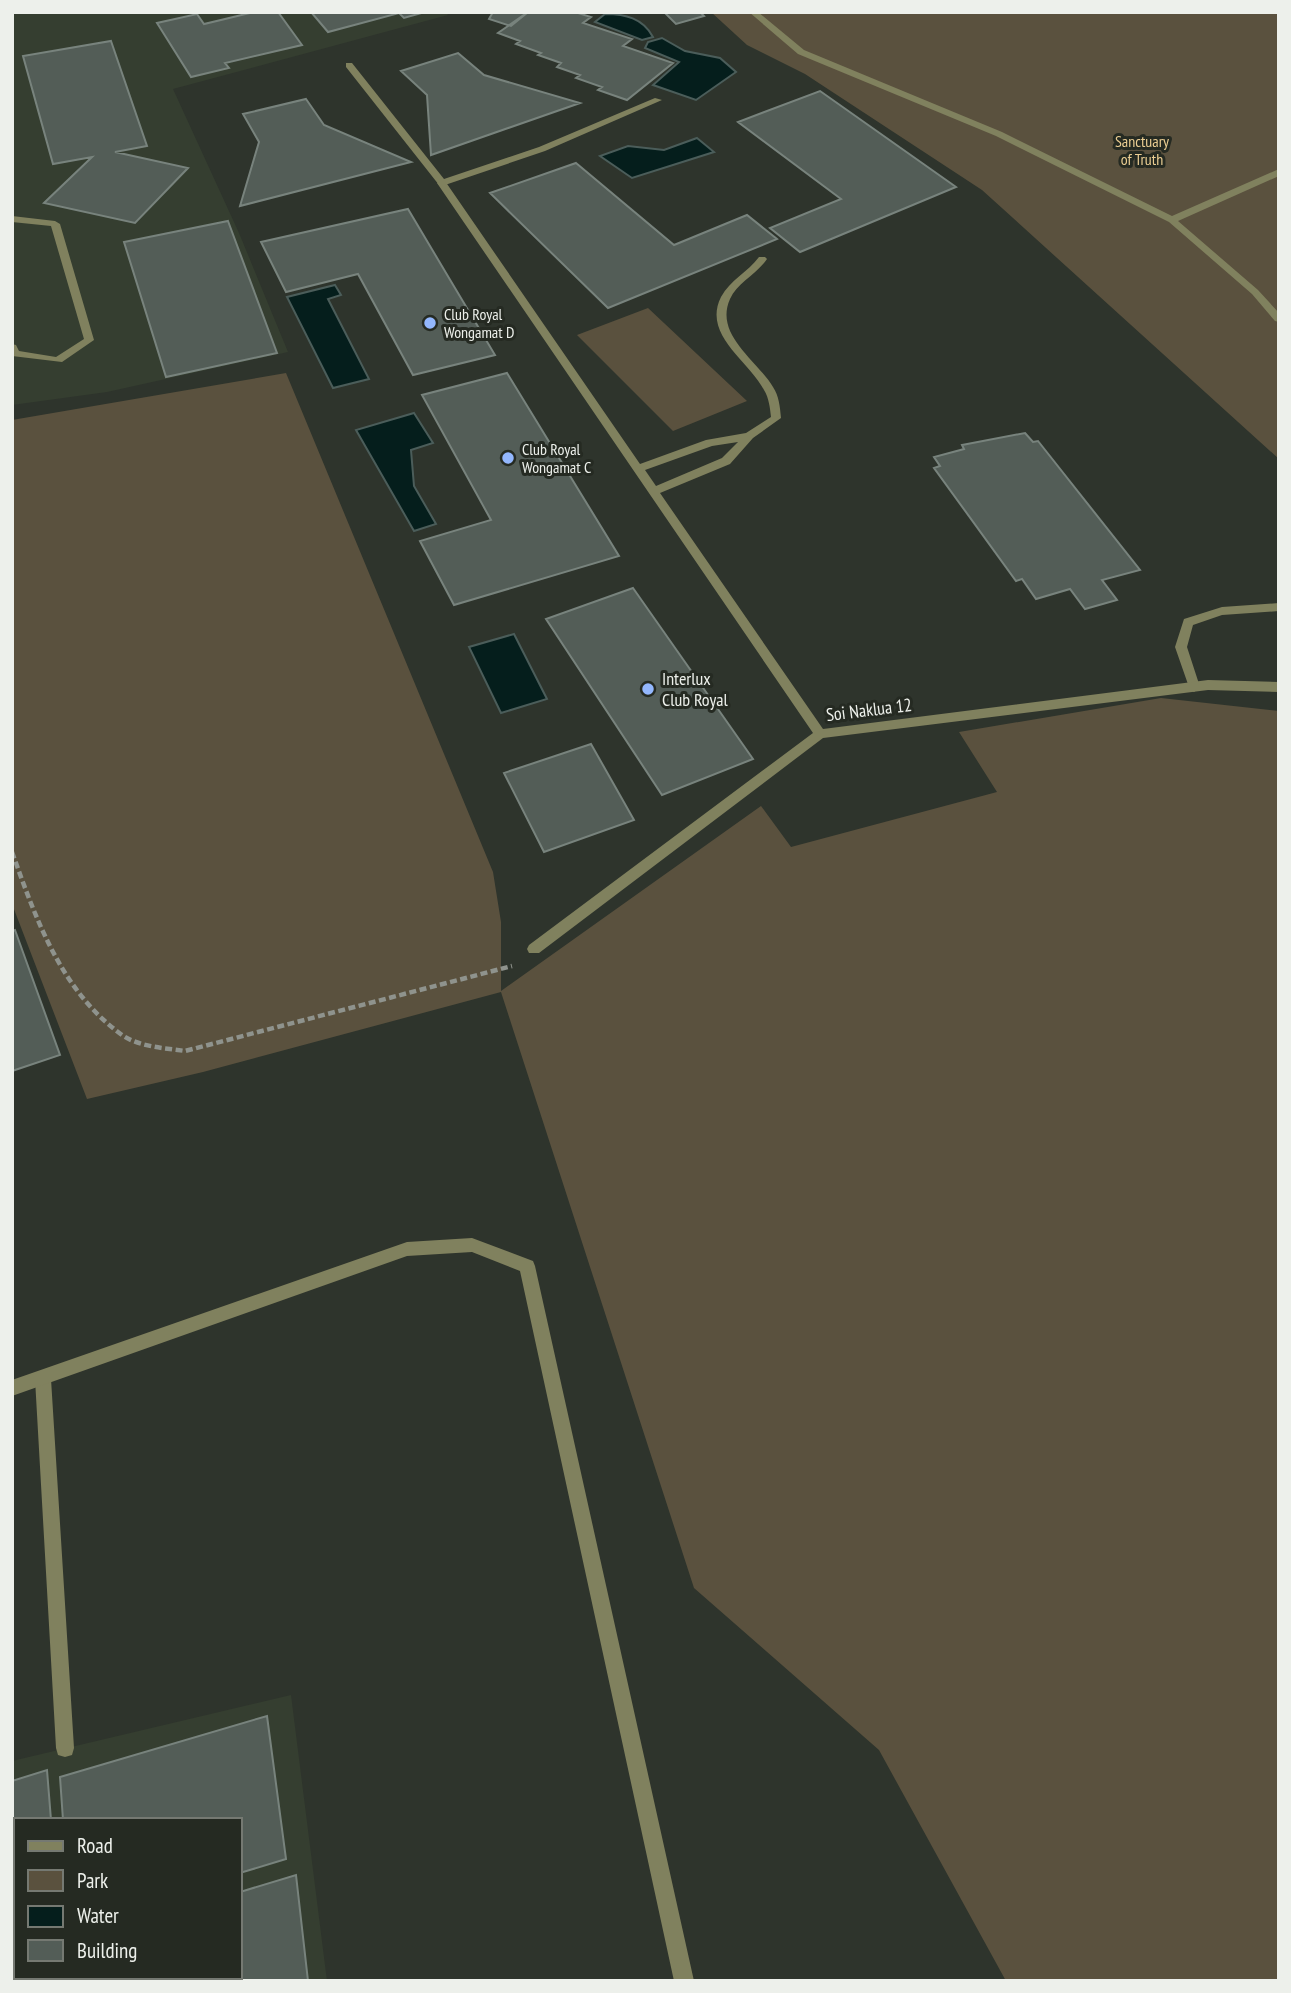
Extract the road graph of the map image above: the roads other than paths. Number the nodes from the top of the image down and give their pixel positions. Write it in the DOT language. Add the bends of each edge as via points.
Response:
graph roads {
  1 [pos="753,12"];
  2 [pos="349,65"];
  3 [pos="658,100"];
  4 [pos="1279,172"];
  5 [pos="442,183"];
  6 [pos="12,219"];
  7 [pos="1172,220"];
  8 [pos="761,259"];
  9 [pos="1279,319"];
  10 [pos="12,346"];
  11 [pos="749,436"];
  12 [pos="639,468"];
  13 [pos="655,491"];
  14 [pos="1279,607"];
  15 [pos="1194,687"];
  16 [pos="1279,687"];
  17 [pos="820,734"];
  18 [pos="534,949"];
  19 [pos="43,1379"];
  20 [pos="12,1388"];
  21 [pos="65,1748"];
  22 [pos="684,1981"];
  1 -- 7 [label="street" via="801,52 999,134"];
  2 -- 5 [label="street"];
  3 -- 5 [label="street" via="542,149"];
  4 -- 7 [label="street"];
  5 -- 12 [label="street"];
  6 -- 10 [label="street" via="55,224 89,340 58,360 15,354"];
  7 -- 9 [label="street" via="1255,292"];
  8 -- 11 [label="street" via="730,291 721,312 727,335 774,398 776,418"];
  11 -- 12 [label="street" via="710,443"];
  11 -- 13 [label="street" via="726,461"];
  12 -- 13 [label="street"];
  13 -- 17 [label="street"];
  14 -- 15 [label="street" via="1222,611 1188,622 1181,647"];
  15 -- 16 [label="street, Soi Naklua 12"];
  15 -- 17 [label="street, Soi Naklua 12"];
  17 -- 18 [label="street, Soi Naklua 12"];
  19 -- 20 [label="street"];
  19 -- 21 [label="street"];
  19 -- 22 [label="street" via="407,1249 472,1245 527,1266"];
}
